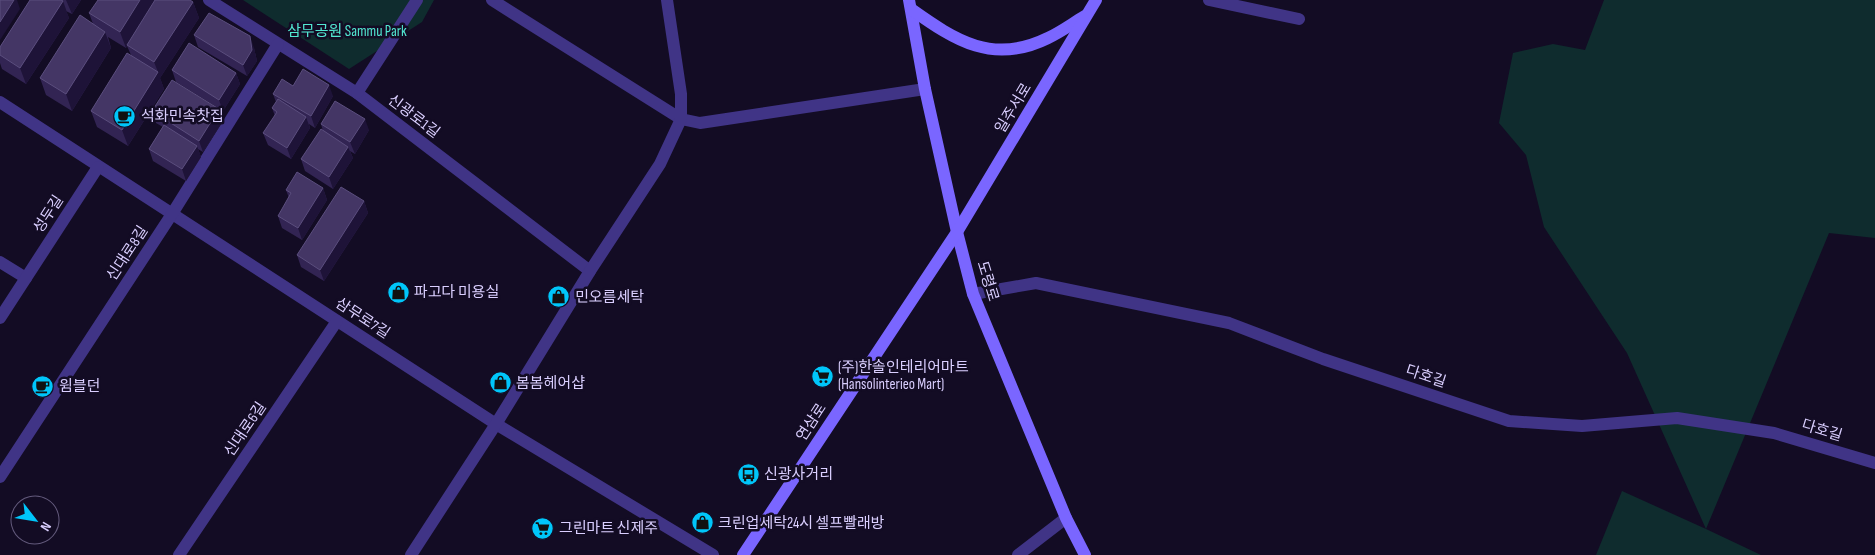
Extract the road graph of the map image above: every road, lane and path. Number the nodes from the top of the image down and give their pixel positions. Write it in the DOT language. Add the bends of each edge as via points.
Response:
graph roads {
  1 [pos="209,0"];
  2 [pos="417,0"];
  3 [pos="492,0"];
  4 [pos="667,0"];
  5 [pos="1096,0"];
  6 [pos="1216,1"];
  7 [pos="910,5"];
  8 [pos="1087,15"];
  9 [pos="1299,19"];
  10 [pos="278,44"];
  11 [pos="925,89"];
  12 [pos="356,93"];
  13 [pos="0,102"];
  14 [pos="681,119"];
  15 [pos="98,167"];
  16 [pos="172,214"];
  17 [pos="957,232"];
  18 [pos="0,262"];
  19 [pos="590,271"];
  20 [pos="26,278"];
  21 [pos="973,294"];
  22 [pos="0,318"];
  23 [pos="337,321"];
  24 [pos="496,424"];
  25 [pos="1875,463"];
  26 [pos="0,477"];
  27 [pos="1066,518"];
  28 [pos="179,555"];
  29 [pos="411,555"];
  30 [pos="713,555"];
  31 [pos="743,555"];
  32 [pos="1018,555"];
  33 [pos="1085,555"];
  1 -- 10 [label="street, 신광로1길"];
  2 -- 12 [label="street"];
  3 -- 14 [label="street"];
  4 -- 14 [label="street" via="681,94"];
  5 -- 8 [label="main road, 일주서로"];
  6 -- 9 [label="street"];
  7 -- 8 [label="main road" via="944,32 983,49 1024,47 1048,38"];
  7 -- 11 [label="main road, 도령로"];
  8 -- 17 [label="main road, 일주서로"];
  10 -- 12 [label="street, 신광로1길"];
  10 -- 16 [label="street, 신대로8길"];
  11 -- 14 [label="street" via="700,123"];
  11 -- 17 [label="main road, 도령로"];
  12 -- 19 [label="street, 신광로1길"];
  13 -- 15 [label="street, 삼무로7길"];
  14 -- 19 [label="street" via="660,164"];
  15 -- 16 [label="street, 삼무로7길"];
  15 -- 20 [label="street, 성두길"];
  16 -- 23 [label="street, 삼무로7길"];
  16 -- 26 [label="street, 신대로8길"];
  17 -- 21 [label="main road, 도령로"];
  17 -- 31 [label="main road, 연삼로"];
  18 -- 20 [label="street"];
  19 -- 24 [label="street"];
  20 -- 22 [label="street, 성두길"];
  21 -- 25 [label="street, 다호길" via="1036,283 1229,323 1323,359 1509,421 1582,426 1678,418 1774,433"];
  21 -- 27 [label="main road, 도령로"];
  23 -- 24 [label="street, 삼무로7길"];
  23 -- 28 [label="street, 신대로6길"];
  24 -- 29 [label="street"];
  24 -- 30 [label="street, 삼무로7길"];
  27 -- 32 [label="street"];
  27 -- 33 [label="main road, 도령로"];
}
